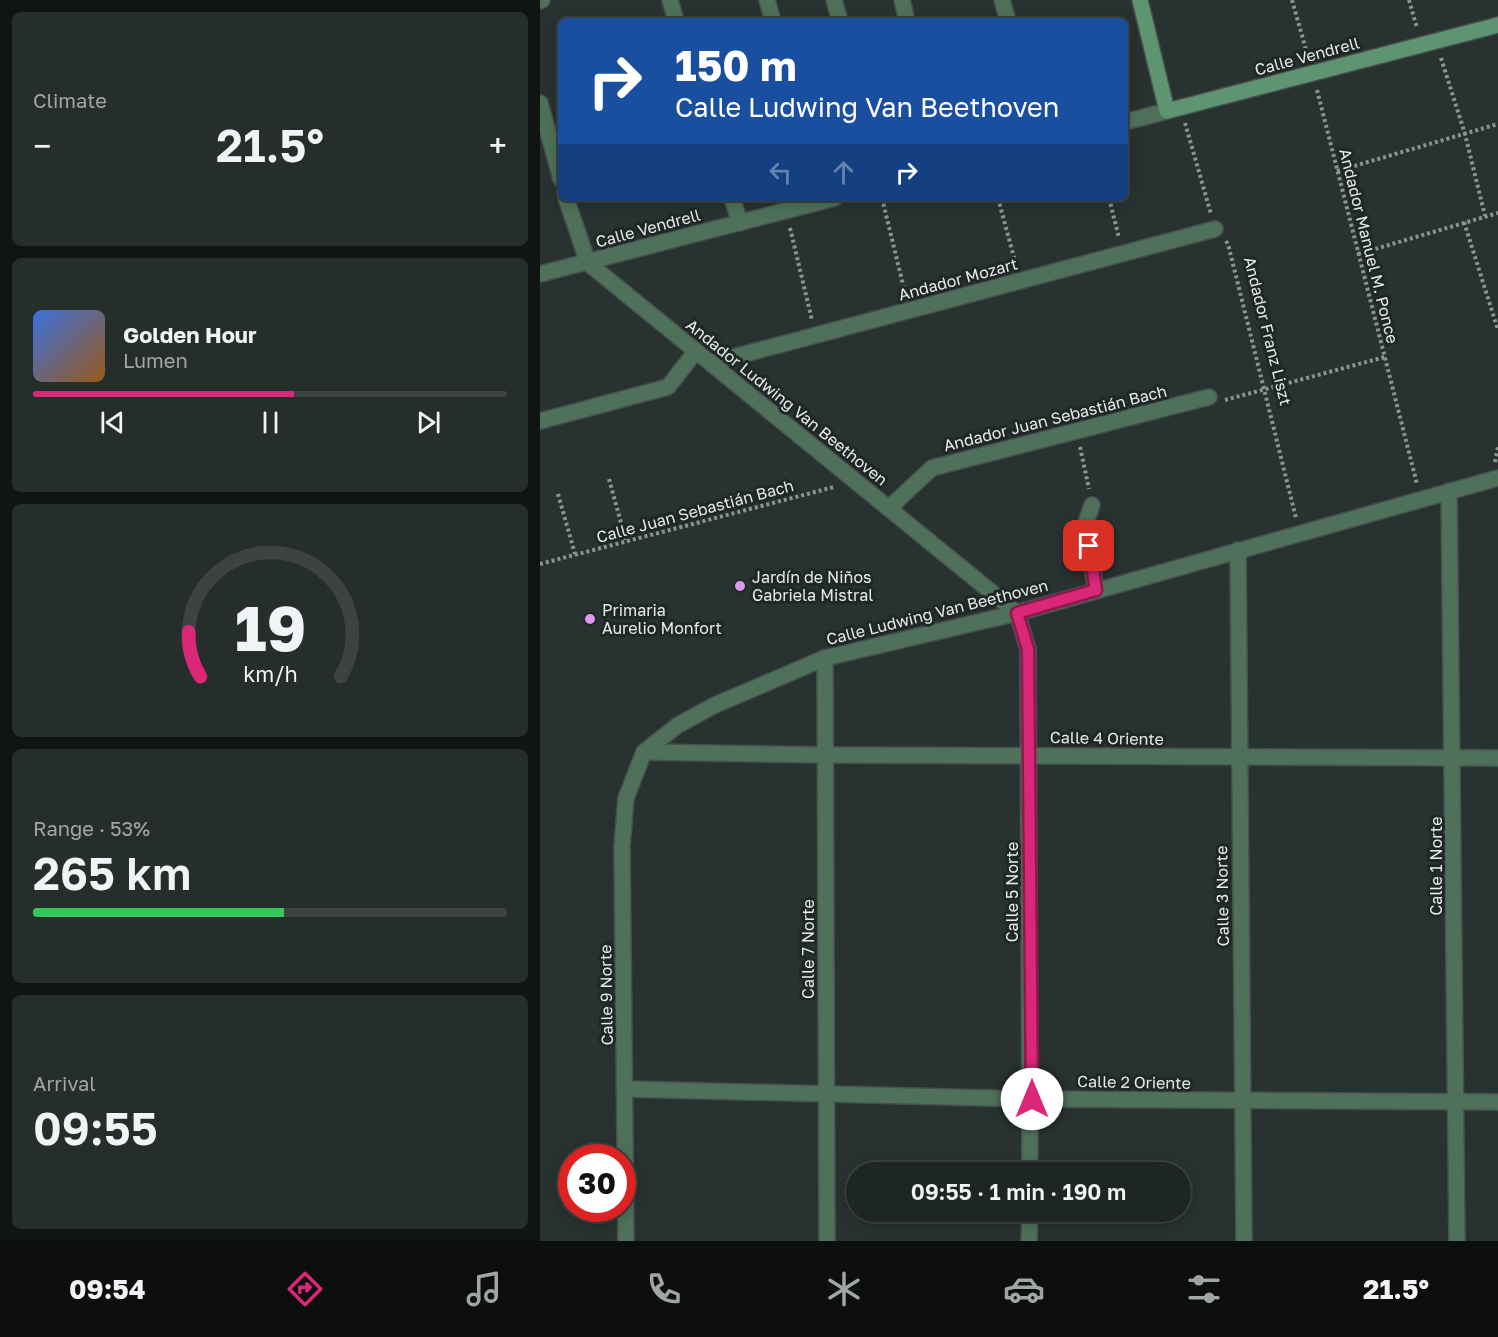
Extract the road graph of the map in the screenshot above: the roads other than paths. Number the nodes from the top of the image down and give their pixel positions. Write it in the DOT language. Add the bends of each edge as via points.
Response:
graph roads {
  1 [pos="670,0"];
  2 [pos="767,0"];
  3 [pos="834,0"];
  4 [pos="902,0"];
  5 [pos="1002,0"];
  6 [pos="1140,0"];
  7 [pos="675,18"];
  8 [pos="772,18"];
  9 [pos="839,18"];
  10 [pos="906,18"];
  11 [pos="1007,18"];
  12 [pos="1498,26"];
  13 [pos="540,103"];
  14 [pos="1174,110"];
  15 [pos="1128,121"];
  16 [pos="558,168"];
  17 [pos="567,201"];
  18 [pos="733,201"];
  19 [pos="819,201"];
  20 [pos="740,223"];
  21 [pos="1215,229"];
  22 [pos="588,262"];
  23 [pos="540,274"];
  24 [pos="696,351"];
  25 [pos="711,363"];
  26 [pos="1209,397"];
  27 [pos="540,421"];
  28 [pos="1498,478"];
  29 [pos="1449,491"];
  30 [pos="1092,505"];
  31 [pos="889,508"];
  32 [pos="1238,550"];
  33 [pos="1096,590"];
  34 [pos="1017,613"];
  35 [pos="825,658"];
  36 [pos="644,752"];
  37 [pos="825,755"];
  38 [pos="1029,756"];
  39 [pos="1239,758"];
  40 [pos="1498,758"];
  41 [pos="1453,759"];
  42 [pos="626,1089"];
  43 [pos="827,1094"];
  44 [pos="1032,1099"];
  45 [pos="1243,1101"];
  46 [pos="1455,1102"];
  47 [pos="1498,1102"];
  48 [pos="1030,1162"];
  49 [pos="1030,1222"];
  50 [pos="626,1241"];
  51 [pos="827,1241"];
  52 [pos="1029,1241"];
  53 [pos="1244,1241"];
  54 [pos="1457,1241"];
  1 -- 7 [label="street"];
  2 -- 8 [label="street"];
  3 -- 9 [label="street"];
  4 -- 10 [label="street"];
  5 -- 11 [label="street"];
  6 -- 14 [label="street"];
  12 -- 14 [label="street, Calle Vendrell"];
  13 -- 16 [label="street"];
  14 -- 15 [label="street, Calle Vendrell"];
  17 -- 22 [label="street"];
  18 -- 20 [label="street"];
  19 -- 20 [label="street, Calle Vendrell"];
  20 -- 22 [label="street, Calle Vendrell"];
  21 -- 25 [label="street, Andador Mozart"];
  22 -- 23 [label="street, Calle Vendrell"];
  22 -- 24 [label="street, Andador Ludwing Van Beethoven"];
  24 -- 25 [label="street, Andador Ludwing Van Beethoven"];
  24 -- 27 [label="street" via="668,387"];
  25 -- 31 [label="street, Andador Ludwing Van Beethoven"];
  26 -- 31 [label="street, Andador Juan Sebastián Bach" via="932,468"];
  28 -- 29 [label="street, Calle Ludwing Van Beethoven"];
  29 -- 32 [label="street, Calle Ludwing Van Beethoven"];
  29 -- 41 [label="street, Calle 1 Norte"];
  30 -- 33 [label="street" via="1084,525"];
  31 -- 34 [label="street, Andador Ludwing Van Beethoven"];
  32 -- 33 [label="street, Calle Ludwing Van Beethoven"];
  32 -- 39 [label="street, Calle 3 Norte"];
  33 -- 34 [label="street, Calle Ludwing Van Beethoven"];
  34 -- 35 [label="street, Calle Ludwing Van Beethoven"];
  34 -- 38 [label="street, Calle 5 Norte" via="1028,649"];
  35 -- 36 [label="street, Calle Ludwing Van Beethoven" via="715,705 678,725"];
  35 -- 37 [label="street, Calle 7 Norte"];
  36 -- 37 [label="street, Calle 4 Oriente"];
  36 -- 42 [label="street, Calle 9 Norte" via="626,798 622,846"];
  37 -- 38 [label="street, Calle 4 Oriente"];
  37 -- 43 [label="street, Calle 7 Norte"];
  38 -- 39 [label="street, Calle 4 Oriente"];
  38 -- 44 [label="street, Calle 5 Norte"];
  39 -- 41 [label="street, Calle 4 Oriente"];
  39 -- 45 [label="street, Calle 3 Norte"];
  40 -- 41 [label="street, Calle 4 Oriente"];
  41 -- 46 [label="street, Calle 1 Norte"];
  42 -- 43 [label="street, Calle 2 Oriente"];
  42 -- 50 [label="street, Calle 9 Norte"];
  43 -- 44 [label="street, Calle 2 Oriente"];
  43 -- 51 [label="street, Calle 7 Norte"];
  44 -- 45 [label="street, Calle 2 Oriente"];
  44 -- 48 [label="street, Calle 5 Norte"];
  45 -- 46 [label="street, Calle 2 Oriente"];
  45 -- 53 [label="street, Calle 3 Norte"];
  46 -- 47 [label="street, Calle 2 Oriente"];
  46 -- 54 [label="street, Calle 1 Norte"];
  49 -- 52 [label="street"];
}
